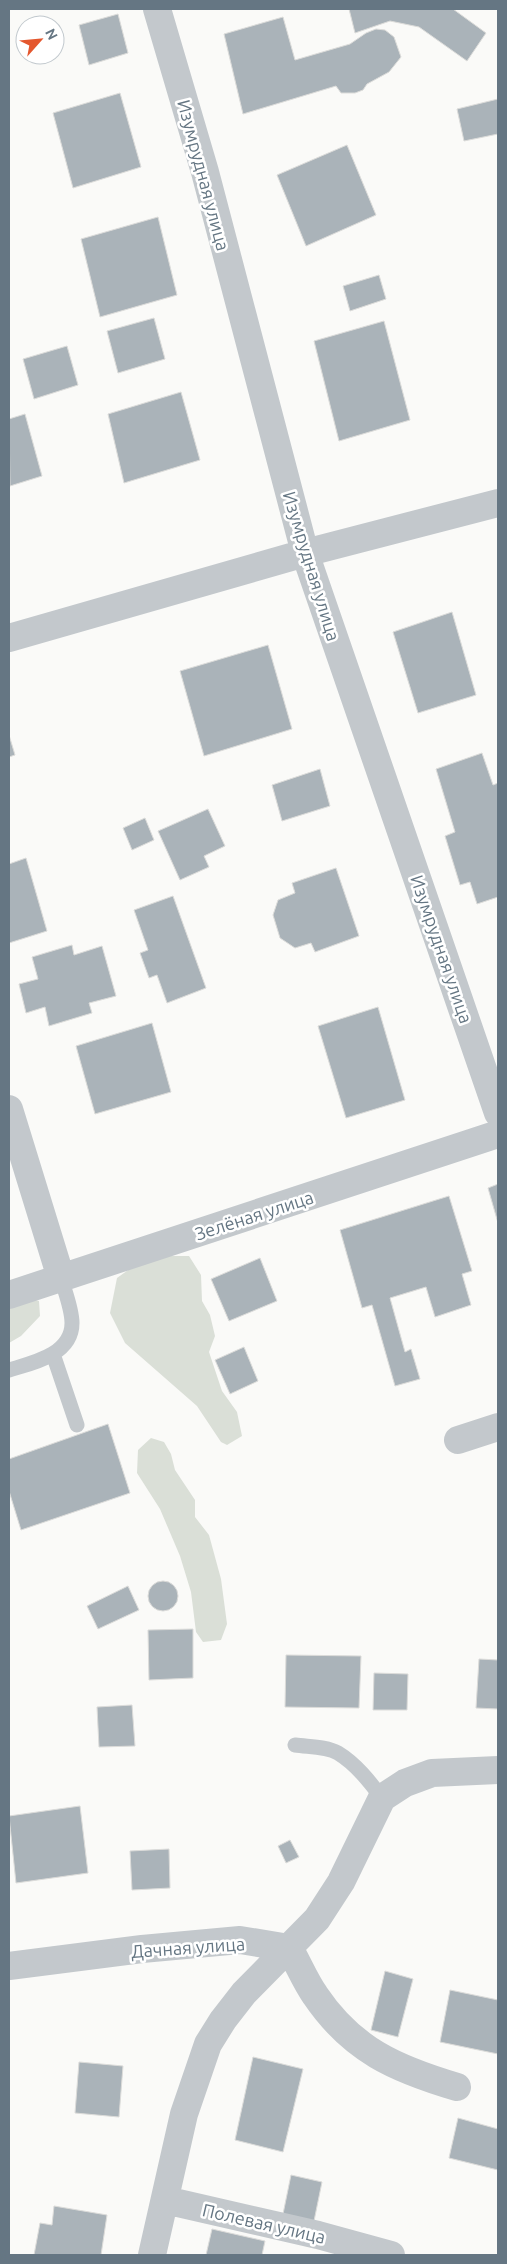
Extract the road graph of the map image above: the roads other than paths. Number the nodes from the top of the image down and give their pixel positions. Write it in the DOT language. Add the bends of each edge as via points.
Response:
graph roads {
  1 [pos="157,9"];
  2 [pos="498,502"];
  3 [pos="305,553"];
  4 [pos="9,638"];
  5 [pos="9,1109"];
  6 [pos="498,1113"];
  7 [pos="498,1134"];
  8 [pos="61,1278"];
  9 [pos="9,1295"];
  10 [pos="53,1354"];
  11 [pos="9,1370"];
  12 [pos="77,1425"];
  13 [pos="498,1427"];
  14 [pos="458,1440"];
  15 [pos="295,1745"];
  16 [pos="498,1770"];
  17 [pos="382,1798"];
  18 [pos="289,1948"];
  19 [pos="9,1966"];
  20 [pos="457,2087"];
  21 [pos="165,2200"];
  22 [pos="152,2255"];
  23 [pos="391,2255"];
  1 -- 3 [label="street, Изумрудная улица" via="205,172"];
  2 -- 3 [label="street"];
  3 -- 4 [label="street"];
  3 -- 6 [label="street, Изумрудная улица"];
  5 -- 8 [label="street"];
  7 -- 8 [label="street, Зелёная улица"];
  8 -- 9 [label="street, Зелёная улица"];
  8 -- 10 [label="lane" via="72,1323 69,1338"];
  10 -- 11 [label="lane"];
  10 -- 12 [label="lane"];
  13 -- 14 [label="street"];
  15 -- 17 [label="lane" via="337,1753 371,1783"];
  16 -- 17 [label="street" via="432,1773 405,1783"];
  17 -- 18 [label="street" via="341,1882 316,1919"];
  18 -- 19 [label="street, Дачная улица" via="240,1940"];
  18 -- 20 [label="street" via="314,1994 339,2026 372,2053 414,2074"];
  18 -- 21 [label="street" via="244,1993 208,2044 184,2114"];
  21 -- 22 [label="street"];
  21 -- 23 [label="street, Полевая улица"];
}
